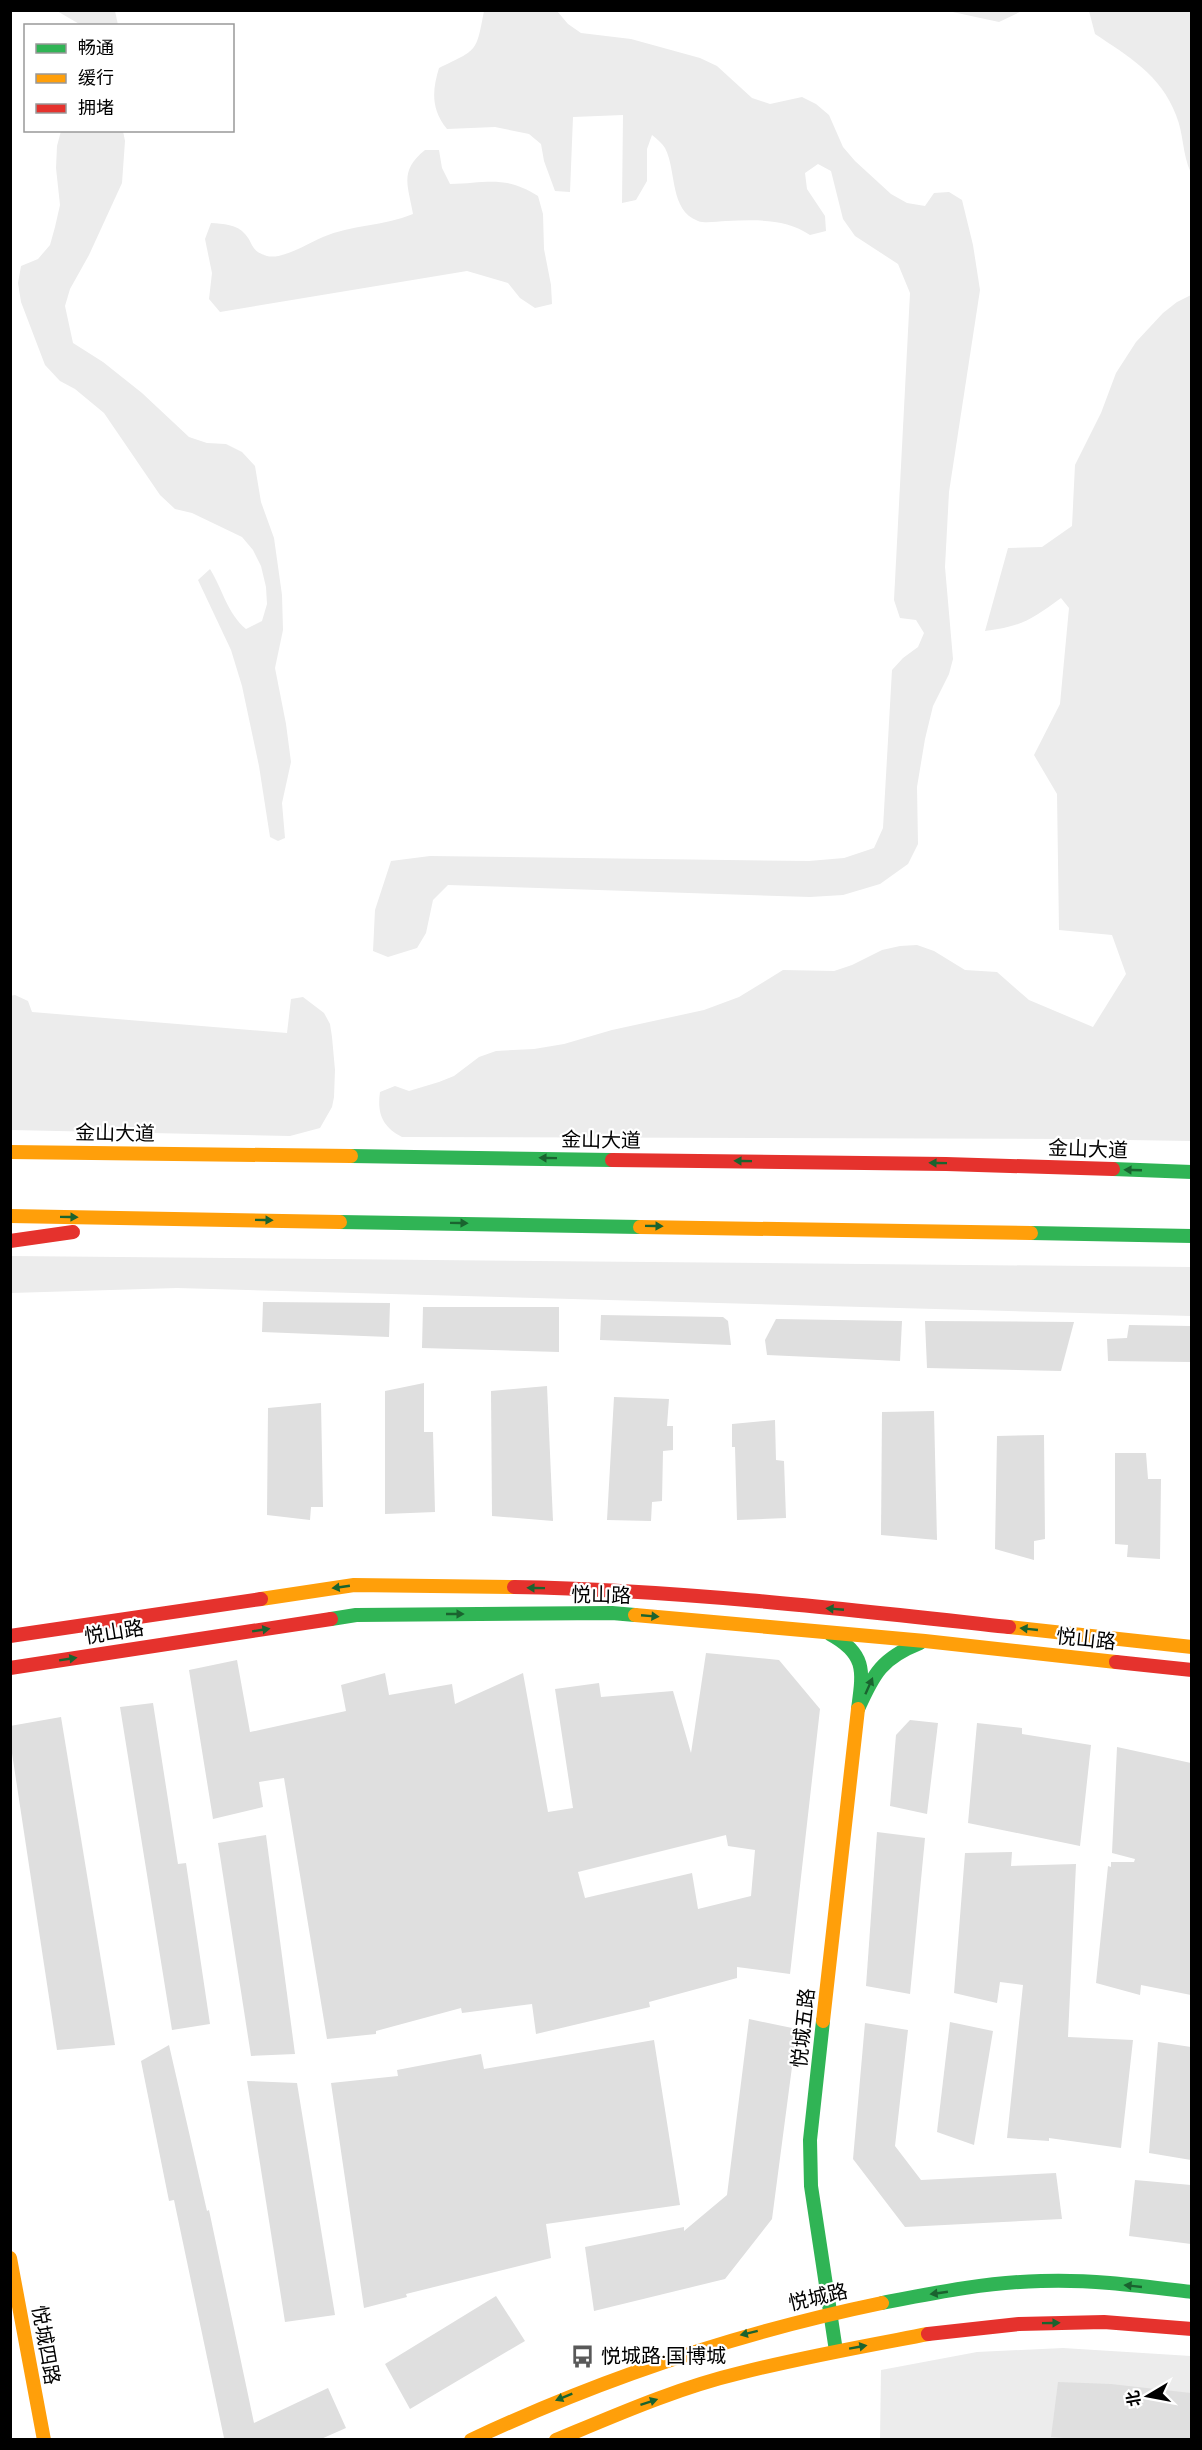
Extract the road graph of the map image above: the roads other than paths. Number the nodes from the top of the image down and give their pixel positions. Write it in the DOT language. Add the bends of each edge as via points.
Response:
graph roads {
  1 [pos="10,1152"];
  2 [pos="1191,1172"];
  3 [pos="10,1216"];
  4 [pos="169,1219"];
  5 [pos="1191,1236"];
  6 [pos="10,1241"];
  7 [pos="825,1631"];
  8 [pos="10,1636"];
  9 [pos="925,1641"];
  10 [pos="1191,1647"];
  11 [pos="10,1668"];
  12 [pos="1191,1670"];
  13 [pos="858,1709"];
  14 [pos="10,2258"];
  15 [pos="1191,2292"];
  16 [pos="829,2313"];
  17 [pos="1191,2329"];
  18 [pos="836,2351"];
  19 [pos="44,2439"];
  20 [pos="471,2439"];
  21 [pos="556,2439"];
  2 -- 1 [label="main road, 金山大道, one-way" via="946,1164"];
  3 -- 4 [label="main road, one-way"];
  4 -- 5 [label="main road, one-way"];
  4 -- 6 [label="main road"];
  7 -- 9 [label="main road, 悦山路"];
  11 -- 7 [label="main road, 悦山路, one-way" via="356,1615 612,1613"];
  7 -- 13 [label="main road, 悦城五路" via="854,1647 860,1657"];
  10 -- 8 [label="main road, 悦山路, one-way" via="866,1611 611,1589 354,1585"];
  9 -- 12 [label="main road, 悦山路"];
  13 -- 9 [label="main road, one-way" via="883,1661"];
  13 -- 16 [label="main road, 悦城五路" via="810,2140 811,2186"];
  14 -- 19 [label="main road, 悦城四路"];
  15 -- 16 [label="main road, 悦城路, one-way" via="1106,2283 1021,2282"];
  16 -- 18 [label="main road, 悦城五路"];
  16 -- 20 [label="main road, 悦城路, one-way" via="728,2338 623,2373 532,2409"];
  18 -- 17 [label="main road, one-way" via="936,2333 1018,2324 1104,2322"];
  21 -- 18 [label="main road, one-way" via="632,2408 738,2373"];
}
